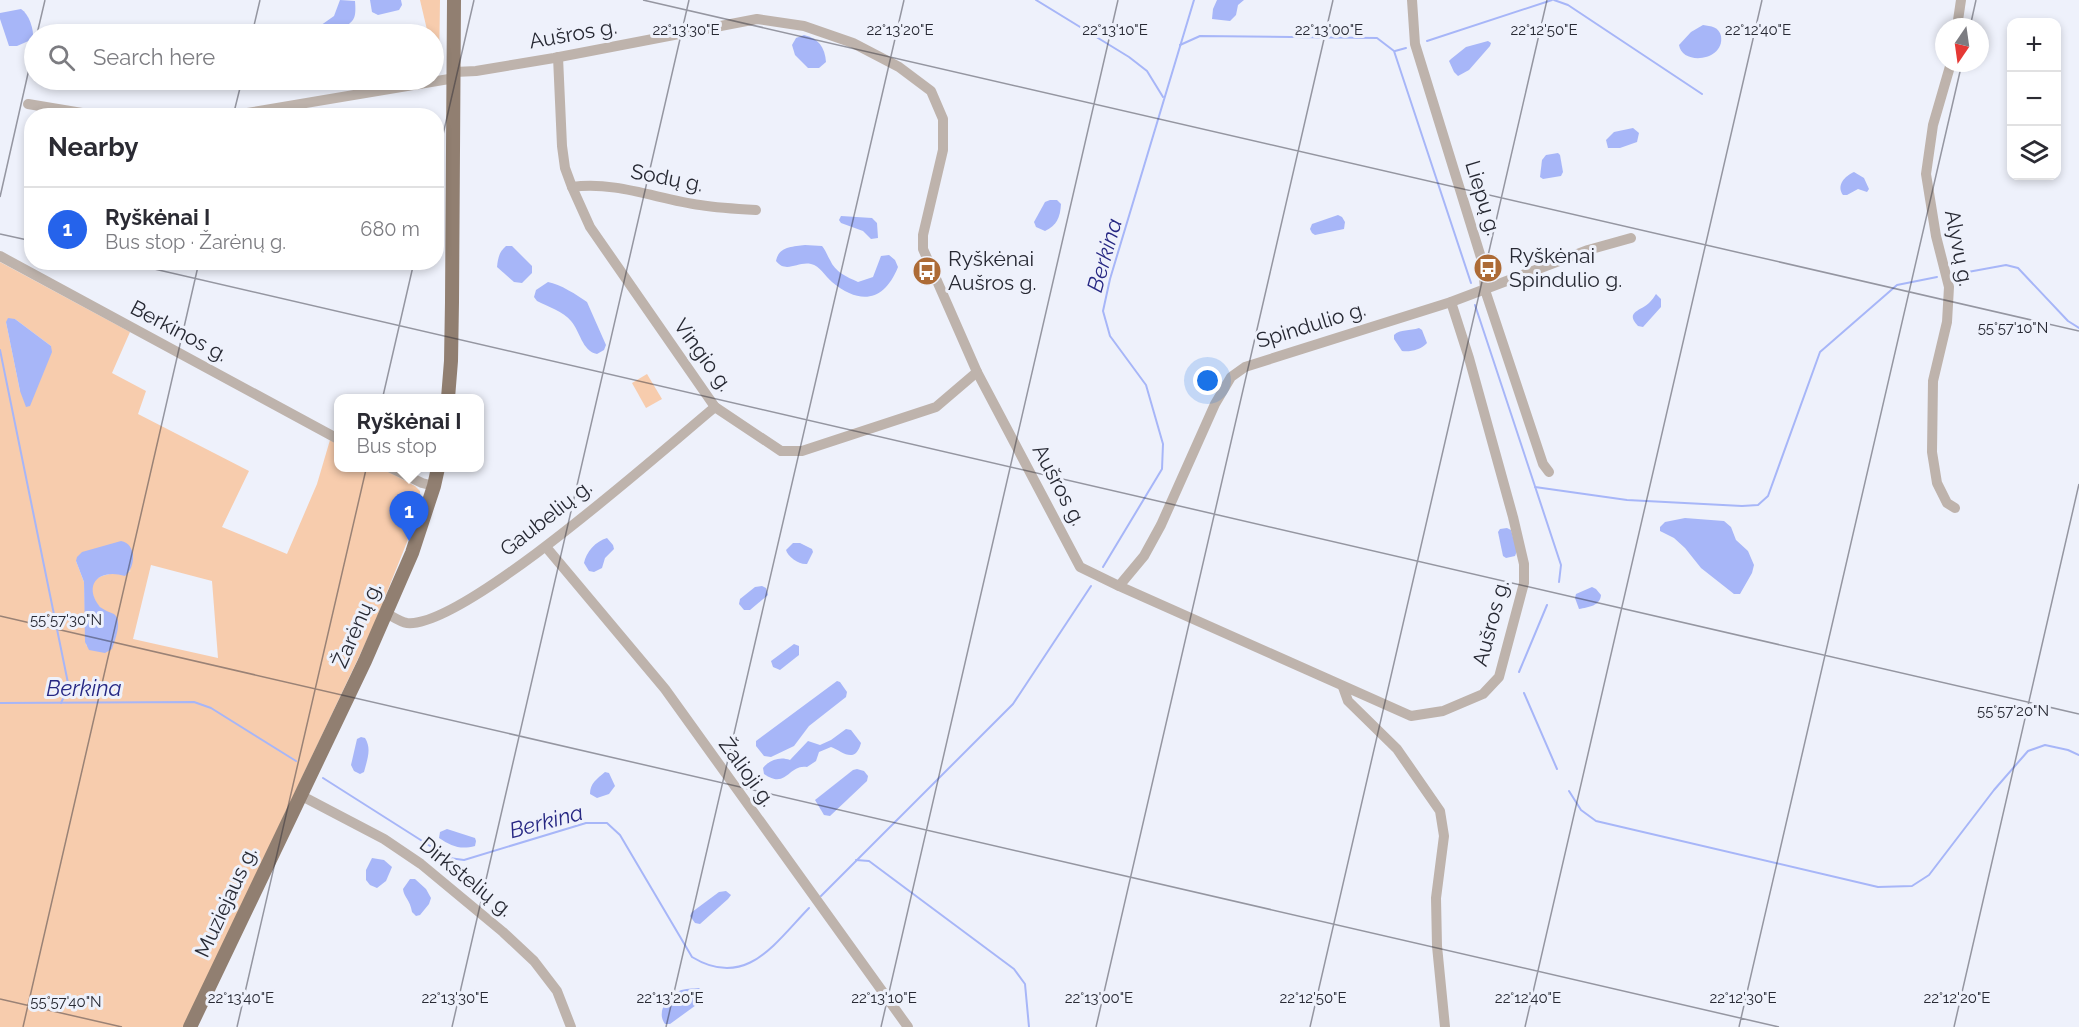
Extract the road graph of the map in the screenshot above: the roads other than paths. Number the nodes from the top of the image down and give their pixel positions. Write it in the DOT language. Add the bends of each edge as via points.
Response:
graph roads {
  1 [pos="454,0"];
  2 [pos="1412,0"];
  3 [pos="1961,0"];
  4 [pos="1958,18"];
  5 [pos="558,57"];
  6 [pos="1948,72"];
  7 [pos="455,75"];
  8 [pos="444,77"];
  9 [pos="372,90"];
  10 [pos="28,104"];
  11 [pos="52,108"];
  12 [pos="273,108"];
  13 [pos="572,187"];
  14 [pos="756,210"];
  15 [pos="1631,238"];
  16 [pos="0,256"];
  17 [pos="24,269"];
  18 [pos="26,270"];
  19 [pos="1485,290"];
  20 [pos="1451,302"];
  21 [pos="977,372"];
  22 [pos="448,394"];
  23 [pos="715,407"];
  24 [pos="334,436"];
  25 [pos="399,472"];
  26 [pos="437,472"];
  27 [pos="1549,472"];
  28 [pos="434,486"];
  29 [pos="1954,508"];
  30 [pos="546,547"];
  31 [pos="1119,586"];
  32 [pos="386,613"];
  33 [pos="1343,687"];
  34 [pos="300,795"];
  35 [pos="190,1027"];
  36 [pos="571,1027"];
  37 [pos="908,1027"];
  38 [pos="1445,1027"];
  1 -- 7 [label="main road"];
  2 -- 19 [label="street, Liepų g." via="1415,44 1483,264"];
  3 -- 4 [label="street"];
  5 -- 7 [label="street, Aušros g."];
  5 -- 13 [label="street, Vingio g." via="562,146"];
  5 -- 21 [label="street, Aušros g." via="757,19 804,26 853,43 899,67 931,92 943,119 943,150 923,249"];
  6 -- 29 [label="street, Alyvų g." via="1933,125 1926,174 1949,287 1947,322 1933,381 1932,452 1937,483"];
  7 -- 8 [label="street, Aušros g."];
  7 -- 22 [label="main road"];
  9 -- 12 [label="street, Aušros g."];
  10 -- 11 [label="street"];
  13 -- 14 [label="street, Sodų g." via="630,189 699,205"];
  13 -- 23 [label="street, Vingio g." via="590,227"];
  15 -- 19 [label="street, Spindulio g."];
  16 -- 17 [label="street, Berkinos g."];
  18 -- 24 [label="street, Berkinos g."];
  19 -- 20 [label="street, Spindulio g."];
  19 -- 27 [label="street, Liepų g." via="1543,464"];
  20 -- 31 [label="street, Spindulio g." via="1245,366 1231,377 1161,525 1144,556"];
  20 -- 33 [label="street, Aušros g." via="1524,564 1524,583 1499,678 1483,693 1443,711 1411,716"];
  21 -- 23 [label="street, Vingio g." via="936,407 802,451 781,451"];
  21 -- 31 [label="street, Aušros g." via="1080,567"];
  23 -- 30 [label="street, Gaubelių g."];
  25 -- 28 [label="street"];
  26 -- 28 [label="main road, Žarėnų g."];
  28 -- 32 [label="main road, Žarėnų g." via="412,553"];
  30 -- 32 [label="street, Gaubelių g." via="439,616 406,623"];
  30 -- 37 [label="street, Žalioji g." via="665,689"];
  31 -- 33 [label="street, Aušros g."];
  32 -- 34 [label="main road, Žarėnų g."];
  33 -- 38 [label="street" via="1348,701 1396,749 1440,811 1444,836 1436,898 1437,946"];
  34 -- 35 [label="main road, Muziejaus g."];
  34 -- 36 [label="street, Dirkstelių g." via="384,839 421,864 503,932 534,961 557,991"];
}
